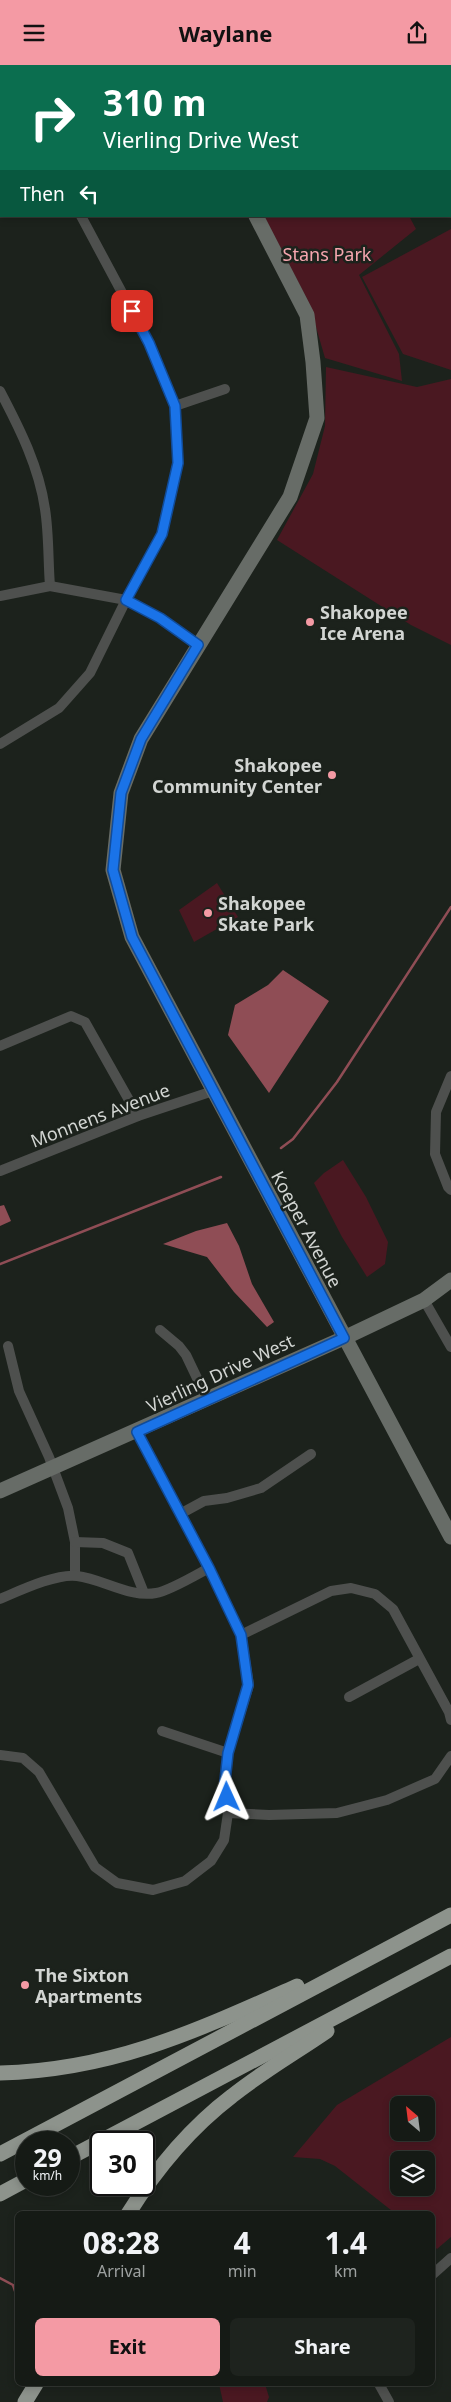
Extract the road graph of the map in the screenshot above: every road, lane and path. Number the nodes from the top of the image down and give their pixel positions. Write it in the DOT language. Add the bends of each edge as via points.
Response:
graph roads {
  1 [pos="82,217"];
  2 [pos="257,217"];
  3 [pos="225,389"];
  4 [pos="0,391"];
  5 [pos="175,406"];
  6 [pos="50,586"];
  7 [pos="0,596"];
  8 [pos="126,600"];
  9 [pos="198,645"];
  10 [pos="0,744"];
  11 [pos="0,1046"];
  12 [pos="451,1076"];
  13 [pos="213,1091"];
  14 [pos="138,1116"];
  15 [pos="0,1171"];
  16 [pos="451,1190"];
  17 [pos="451,1280"];
  18 [pos="424,1300"];
  19 [pos="160,1330"];
  20 [pos="344,1338"];
  21 [pos="8,1346"];
  22 [pos="451,1347"];
  23 [pos="207,1399"];
  24 [pos="137,1432"];
  25 [pos="310,1454"];
  26 [pos="53,1468"];
  27 [pos="0,1491"];
  28 [pos="180,1513"];
  29 [pos="451,1537"];
  30 [pos="75,1542"];
  31 [pos="209,1568"];
  32 [pos="75,1575"];
  33 [pos="144,1593"];
  34 [pos="0,1599"];
  35 [pos="241,1635"];
  36 [pos="419,1659"];
  37 [pos="349,1697"];
  38 [pos="451,1719"];
  39 [pos="162,1731"];
  40 [pos="228,1753"];
  41 [pos="0,1755"];
  42 [pos="451,1756"];
  43 [pos="228,1813"];
  44 [pos="451,1915"];
  45 [pos="451,1956"];
  46 [pos="370,1958"];
  47 [pos="395,1985"];
  48 [pos="0,2073"];
  49 [pos="80,2152"];
  50 [pos="0,2154"];
  51 [pos="15,2186"];
  52 [pos="0,2194"];
  53 [pos="130,2211"];
  54 [pos="451,2258"];
  55 [pos="435,2272"];
  56 [pos="35,2386"];
  57 [pos="381,2386"];
  58 [pos="25,2402"];
  59 [pos="389,2402"];
  1 -- 5 [label="street" via="149,343"];
  2 -- 9 [label="street, Koeper Avenue" via="307,315 317,418 290,497"];
  3 -- 5 [label="street"];
  4 -- 6 [label="street" via="34,465 45,509"];
  5 -- 8 [label="street" via="178,463 162,534"];
  6 -- 7 [label="street"];
  6 -- 8 [label="street"];
  8 -- 9 [label="street" via="160,618"];
  8 -- 10 [label="street" via="90,673 78,687 59,708"];
  9 -- 13 [label="street, Koeper Avenue" via="141,739 121,793 113,870 132,937"];
  11 -- 14 [label="street" via="71,1015 85,1022"];
  12 -- 16 [label="street" via="436,1113 435,1154"];
  13 -- 14 [label="street, Monnens Avenue"];
  13 -- 20 [label="street, Koeper Avenue"];
  14 -- 15 [label="street, Monnens Avenue"];
  17 -- 18 [label="street, Vierling Drive West"];
  18 -- 20 [label="street, Vierling Drive West"];
  18 -- 22 [label="street"];
  19 -- 23 [label="street" via="186,1355"];
  20 -- 23 [label="street, Vierling Drive West"];
  20 -- 29 [label="street, Koeper Avenue"];
  21 -- 26 [label="street" via="19,1391"];
  23 -- 24 [label="street, Vierling Drive West"];
  24 -- 26 [label="street, Vierling Drive West"];
  24 -- 28 [label="street"];
  25 -- 28 [label="street" via="261,1488 204,1501"];
  26 -- 27 [label="street, Vierling Drive West"];
  26 -- 30 [label="street" via="68,1508"];
  28 -- 31 [label="street"];
  30 -- 32 [label="street"];
  30 -- 33 [label="street" via="103,1543 128,1553"];
  31 -- 33 [label="street" via="157,1593"];
  31 -- 35 [label="street"];
  32 -- 33 [label="street"];
  32 -- 34 [label="street" via="34,1584"];
  35 -- 36 [label="street" via="331,1591 351,1588 375,1593 393,1609"];
  35 -- 40 [label="street" via="248,1685"];
  36 -- 37 [label="street"];
  36 -- 38 [label="street"];
  39 -- 40 [label="street"];
  40 -- 43 [label="street" via="225,1781"];
  41 -- 43 [label="street" via="23,1758 39,1772 95,1867 117,1883 152,1890 185,1881 211,1861 224,1840"];
  42 -- 43 [label="street" via="435,1779 387,1800 354,1809 337,1813"];
  44 -- 46 [label="highway"];
  45 -- 47 [label="highway"];
  46 -- 48 [label="highway" via="326,1973 150,2048 53,2069"];
  46 -- 50 [label="highway"];
  47 -- 49 [label="highway"];
  47 -- 53 [label="highway" via="254,2079 210,2113 171,2154"];
  51 -- 52 [label="highway"];
  54 -- 55 [label="street"];
  56 -- 58 [label="highway"];
  57 -- 59 [label="street"];
}
